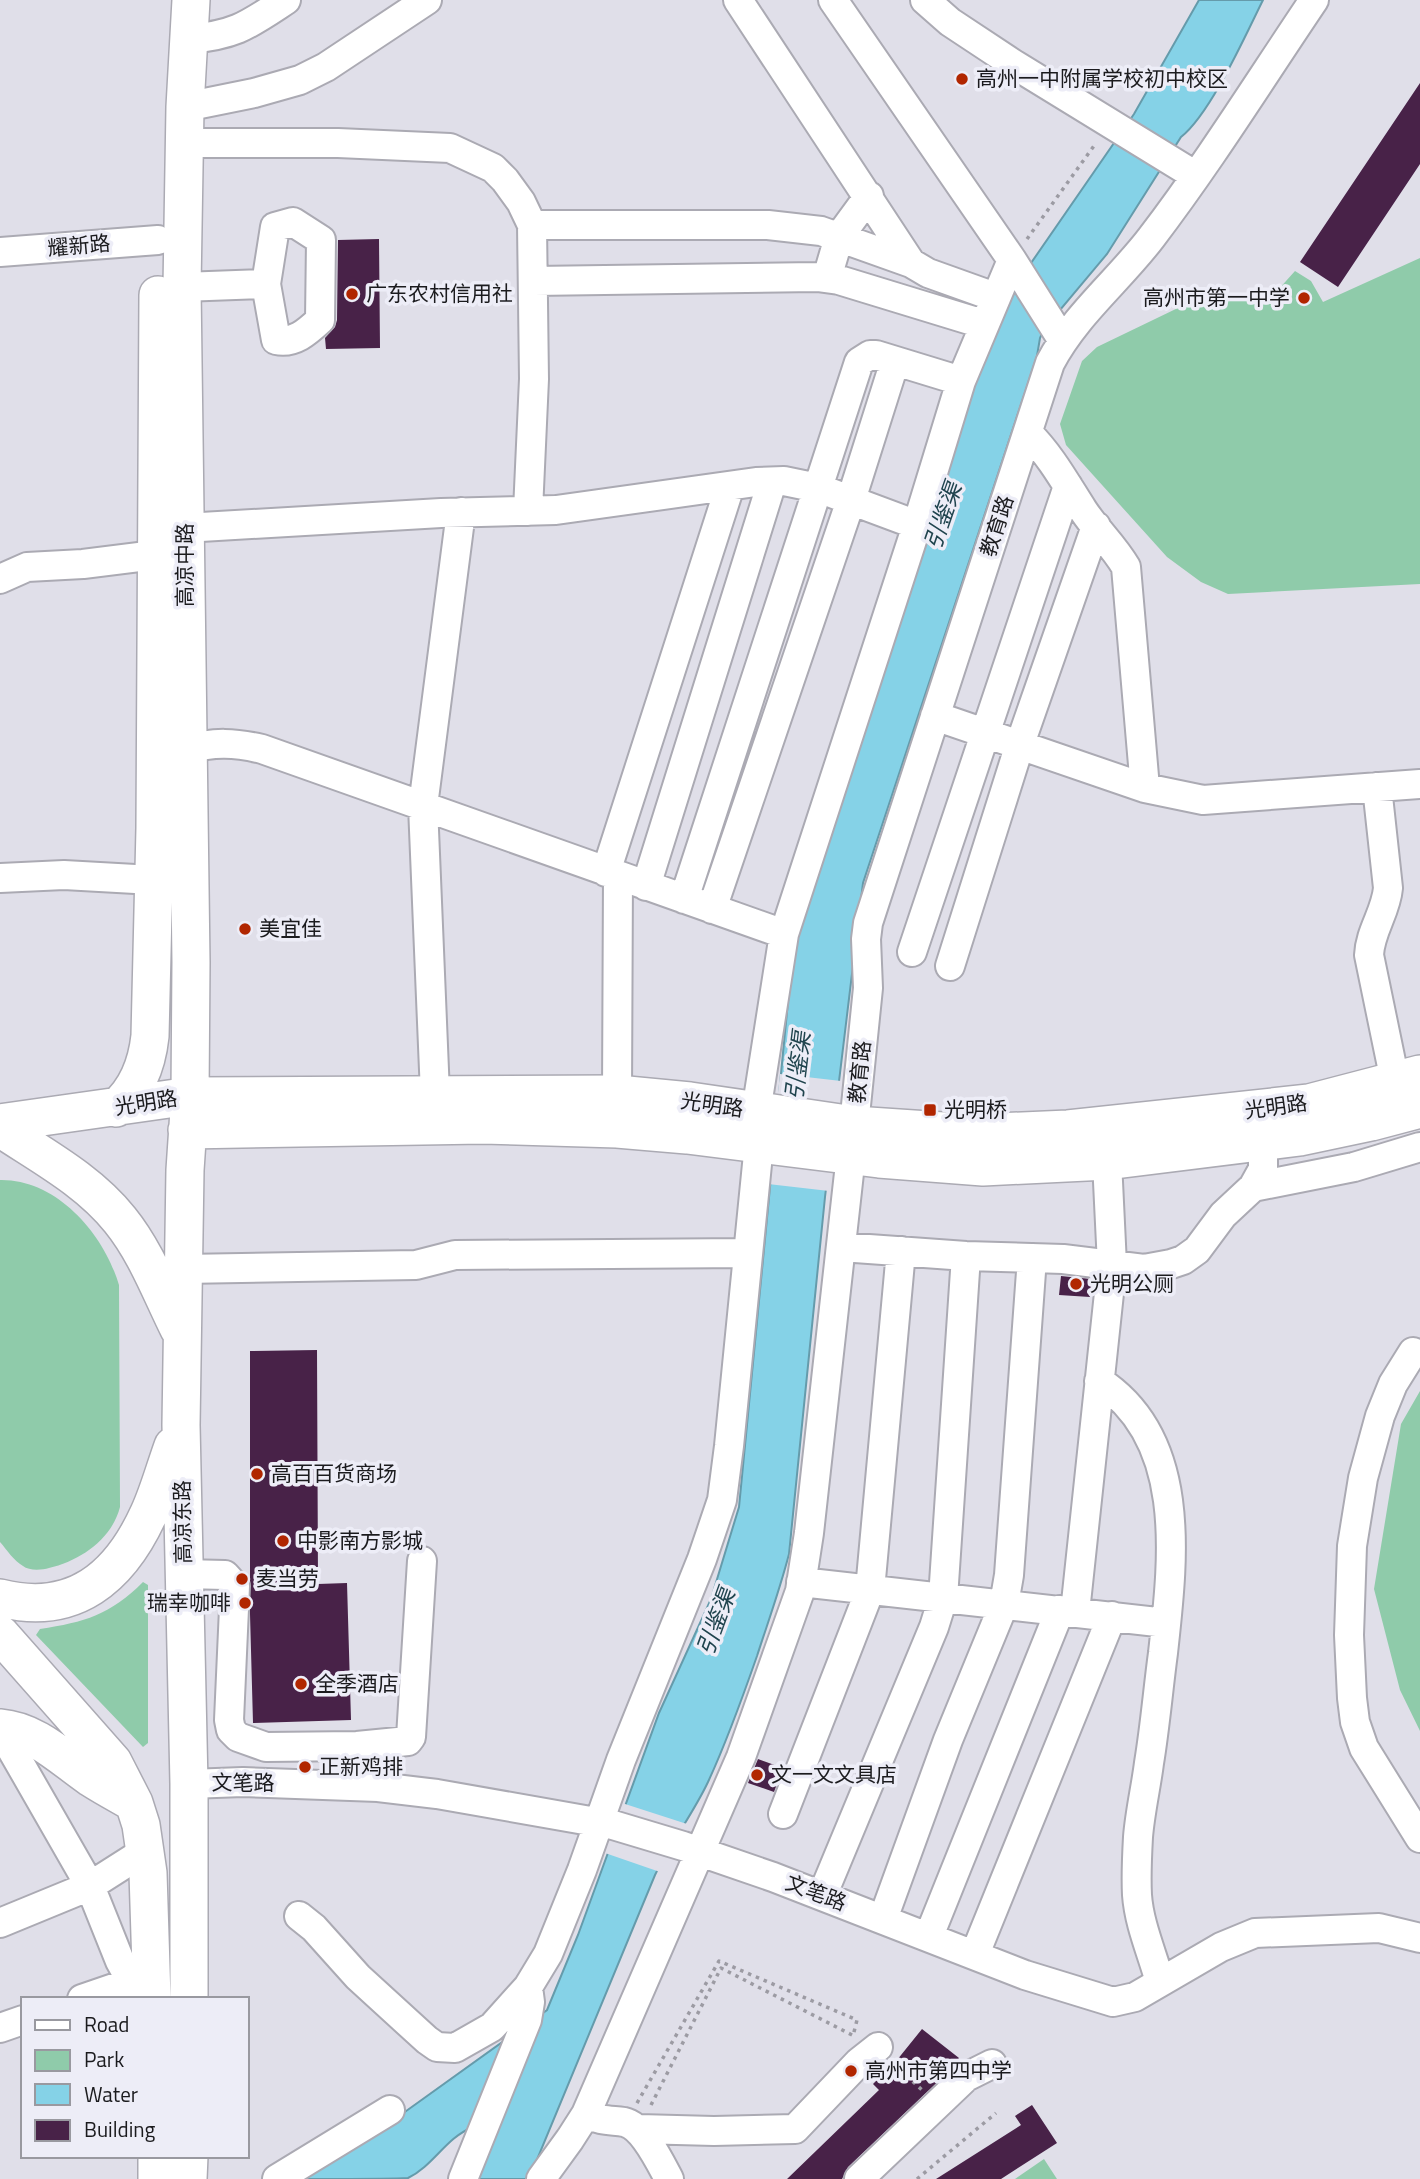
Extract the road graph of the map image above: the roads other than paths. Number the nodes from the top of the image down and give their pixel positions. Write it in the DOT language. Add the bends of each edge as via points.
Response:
graph roads {
  1 [pos="169,0"];
  2 [pos="191,0"];
  3 [pos="286,0"];
  4 [pos="427,0"];
  5 [pos="738,0"];
  6 [pos="833,0"];
  7 [pos="925,0"];
  8 [pos="1314,0"];
  9 [pos="189,38"];
  10 [pos="185,107"];
  11 [pos="184,143"];
  12 [pos="1196,176"];
  13 [pos="869,196"];
  14 [pos="532,225"];
  15 [pos="838,237"];
  16 [pos="159,240"];
  17 [pos="0,252"];
  18 [pos="911,263"];
  19 [pos="1016,267"];
  20 [pos="827,278"];
  21 [pos="534,281"];
  22 [pos="265,284"];
  23 [pos="182,287"];
  24 [pos="995,297"];
  25 [pos="984,324"];
  26 [pos="1058,334"];
  27 [pos="895,361"];
  28 [pos="961,381"];
  29 [pos="1028,433"];
  30 [pos="772,482"];
  31 [pos="730,486"];
  32 [pos="1069,486"];
  33 [pos="818,488"];
  34 [pos="851,500"];
  35 [pos="528,511"];
  36 [pos="461,512"];
  37 [pos="917,525"];
  38 [pos="1096,527"];
  39 [pos="184,528"];
  40 [pos="155,555"];
  41 [pos="0,579"];
  42 [pos="935,716"];
  43 [pos="985,733"];
  44 [pos="1020,744"];
  45 [pos="188,750"];
  46 [pos="1420,784"];
  47 [pos="1377,787"];
  48 [pos="1145,788"];
  49 [pos="423,806"];
  50 [pos="172,828"];
  51 [pos="612,874"];
  52 [pos="0,878"];
  53 [pos="153,880"];
  54 [pos="646,886"];
  55 [pos="684,899"];
  56 [pos="712,909"];
  57 [pos="784,934"];
  58 [pos="912,952"];
  59 [pos="950,966"];
  60 [pos="1408,1078"];
  61 [pos="435,1094"];
  62 [pos="617,1094"];
  63 [pos="116,1108"];
  64 [pos="1420,1109"];
  65 [pos="341,1111"];
  66 [pos="188,1113"];
  67 [pos="0,1126"];
  68 [pos="766,1129"];
  69 [pos="847,1140"];
  70 [pos="1263,1141"];
  71 [pos="1420,1147"];
  72 [pos="1107,1161"];
  73 [pos="1253,1187"];
  74 [pos="841,1247"];
  75 [pos="901,1251"];
  76 [pos="747,1253"];
  77 [pos="966,1256"];
  78 [pos="1032,1258"];
  79 [pos="1112,1265"];
  80 [pos="183,1269"];
  81 [pos="181,1333"];
  82 [pos="1413,1352"];
  83 [pos="1099,1381"];
  84 [pos="181,1425"];
  85 [pos="422,1561"];
  86 [pos="184,1574"];
  87 [pos="801,1582"];
  88 [pos="870,1590"];
  89 [pos="0,1598"];
  90 [pos="943,1598"];
  91 [pos="1004,1604"];
  92 [pos="1068,1611"];
  93 [pos="1112,1616"];
  94 [pos="1166,1623"];
  95 [pos="0,1634"];
  96 [pos="0,1729"];
  97 [pos="189,1784"];
  98 [pos="134,1803"];
  99 [pos="783,1814"];
  100 [pos="606,1824"];
  101 [pos="1420,1838"];
  102 [pos="691,1849"];
  103 [pos="145,1851"];
  104 [pos="90,1886"];
  105 [pos="822,1896"];
  106 [pos="299,1916"];
  107 [pos="883,1919"];
  108 [pos="0,1923"];
  109 [pos="929,1936"];
  110 [pos="1420,1938"];
  111 [pos="975,1954"];
  112 [pos="1160,1982"];
  113 [pos="528,1987"];
  114 [pos="144,1989"];
  115 [pos="94,1997"];
  116 [pos="189,1997"];
  117 [pos="21,2021"];
  118 [pos="0,2028"];
  119 [pos="874,2048"];
  120 [pos="992,2064"];
  121 [pos="390,2110"];
  122 [pos="586,2114"];
  123 [pos="633,2126"];
  124 [pos="157,2158"];
  125 [pos="189,2158"];
  126 [pos="541,2177"];
  127 [pos="157,2179"];
  128 [pos="188,2179"];
  129 [pos="277,2179"];
  130 [pos="463,2179"];
  131 [pos="669,2179"];
  132 [pos="859,2179"];
  1 -- 16 [label="main road, 高凉中路" via="161,96"];
  2 -- 9 [label="main road, 高凉中路"];
  3 -- 9 [label="street" via="238,30"];
  4 -- 10 [label="street" via="300,80"];
  5 -- 13 [label="street"];
  6 -- 19 [label="street"];
  7 -- 12 [label="street" via="950,22"];
  8 -- 12 [label="street, 教育路"];
  9 -- 10 [label="main road, 高凉中路"];
  10 -- 11 [label="main road, 高凉中路"];
  11 -- 14 [label="street" via="450,148 493,168 521,202"];
  11 -- 23 [label="main road, 高凉中路"];
  12 -- 26 [label="street, 教育路" via="1150,240"];
  13 -- 15 [label="street"];
  13 -- 18 [label="street"];
  14 -- 15 [label="street" via="768,225"];
  14 -- 21 [label="street"];
  15 -- 18 [label="street"];
  15 -- 20 [label="street"];
  16 -- 17 [label="street, 耀新路"];
  16 -- 40 [label="main road, 高凉中路"];
  18 -- 24 [label="street"];
  19 -- 24 [label="street"];
  19 -- 26 [label="street"];
  20 -- 21 [label="street"];
  20 -- 25 [label="street"];
  21 -- 35 [label="street"];
  22 -- 23 [label="street"];
  23 -- 39 [label="main road, 高凉中路"];
  24 -- 25 [label="street"];
  25 -- 28 [label="street"];
  26 -- 29 [label="street, 教育路"];
  27 -- 28 [label="street"];
  27 -- 33 [label="street" via="870,355 859,362"];
  27 -- 34 [label="street"];
  28 -- 37 [label="street"];
  29 -- 32 [label="street"];
  29 -- 42 [label="street, 教育路"];
  30 -- 31 [label="street"];
  30 -- 33 [label="street"];
  30 -- 54 [label="street"];
  31 -- 35 [label="street"];
  31 -- 51 [label="street"];
  32 -- 38 [label="street"];
  32 -- 43 [label="street"];
  33 -- 34 [label="street"];
  33 -- 55 [label="street"];
  34 -- 37 [label="street"];
  34 -- 56 [label="street"];
  35 -- 36 [label="street"];
  36 -- 39 [label="street"];
  36 -- 49 [label="street"];
  37 -- 57 [label="street"];
  38 -- 44 [label="street"];
  38 -- 48 [label="street" via="1118,553 1129,579"];
  39 -- 45 [label="main road, 高凉中路"];
  40 -- 41 [label="street" via="27,566"];
  40 -- 50 [label="main road, 高凉中路"];
  42 -- 43 [label="street"];
  42 -- 69 [label="street, 教育路" via="869,923 868,988"];
  43 -- 44 [label="street"];
  43 -- 58 [label="street"];
  44 -- 48 [label="street"];
  44 -- 59 [label="street"];
  45 -- 49 [label="street" via="242,744"];
  45 -- 50 [label="main road, 高凉中路"];
  46 -- 47 [label="street"];
  47 -- 48 [label="street" via="1203,800"];
  47 -- 60 [label="street" via="1388,888 1370,955 1392,1055"];
  49 -- 51 [label="street"];
  49 -- 61 [label="street"];
  50 -- 53 [label="main road, 高凉中路"];
  50 -- 66 [label="main road, 高凉中路"];
  51 -- 54 [label="street"];
  51 -- 62 [label="street"];
  52 -- 53 [label="street" via="64,875"];
  53 -- 63 [label="main road, 高凉中路" via="148,1052 131,1093"];
  54 -- 55 [label="street"];
  55 -- 56 [label="street"];
  56 -- 57 [label="street"];
  57 -- 68 [label="street"];
  60 -- 69 [label="main road, 光明路" via="1309,1103 1068,1129"];
  61 -- 62 [label="main road, 光明路"];
  61 -- 65 [label="main road, 光明路"];
  62 -- 68 [label="main road, 光明路" via="690,1101"];
  63 -- 66 [label="main road, 光明路"];
  63 -- 67 [label="main road, 光明路"];
  64 -- 70 [label="main road, 光明路" via="1339,1130"];
  65 -- 66 [label="main road, 光明路"];
  65 -- 68 [label="main road, 光明路" via="483,1125"];
  66 -- 80 [label="main road, 高凉东路"];
  67 -- 81 [label="main road" via="110,1208 144,1257"];
  68 -- 69 [label="main road, 光明路"];
  68 -- 76 [label="street"];
  69 -- 72 [label="main road, 光明路" via="983,1167"];
  69 -- 74 [label="street, 教育路"];
  70 -- 72 [label="main road, 光明路"];
  70 -- 73 [label="street" via="1263,1169"];
  71 -- 73 [label="street" via="1354,1167"];
  72 -- 79 [label="street"];
  73 -- 79 [label="street" via="1183,1261 1144,1269"];
  74 -- 75 [label="street"];
  74 -- 87 [label="street, 教育路"];
  75 -- 77 [label="street"];
  75 -- 88 [label="street"];
  76 -- 80 [label="street" via="455,1255 416,1265"];
  76 -- 100 [label="street" via="719,1513 621,1760"];
  77 -- 78 [label="street"];
  77 -- 90 [label="street"];
  78 -- 79 [label="street"];
  78 -- 91 [label="street"];
  79 -- 83 [label="street"];
  80 -- 81 [label="main road, 高凉东路"];
  81 -- 84 [label="main road, 高凉东路"];
  82 -- 101 [label="street" via="1380,1416 1363,1478 1352,1546 1349,1635 1352,1699 1364,1748"];
  83 -- 92 [label="street"];
  83 -- 94 [label="street" via="1124,1400 1158,1454 1172,1517"];
  84 -- 86 [label="main road, 高凉东路"];
  84 -- 89 [label="main road" via="150,1510 124,1559 103,1580 52,1602"];
  85 -- 86 [label="street" via="411,1737 357,1746 266,1748 231,1730 234,1586 225,1575"];
  86 -- 97 [label="main road, 高凉东路"];
  87 -- 88 [label="street"];
  87 -- 102 [label="street, 教育路" via="741,1757"];
  88 -- 90 [label="street"];
  88 -- 99 [label="street"];
  90 -- 91 [label="street"];
  90 -- 105 [label="street"];
  91 -- 92 [label="street"];
  91 -- 107 [label="street" via="948,1740"];
  92 -- 93 [label="street"];
  92 -- 109 [label="street"];
  93 -- 94 [label="street"];
  93 -- 111 [label="street"];
  94 -- 112 [label="street" via="1138,1835 1137,1896"];
  95 -- 98 [label="main road" via="93,1738 118,1770"];
  96 -- 98 [label="main road" via="35,1738"];
  96 -- 104 [label="street"];
  97 -- 100 [label="street, 文笔路" via="378,1787"];
  97 -- 116 [label="main road, 高凉东路"];
  98 -- 103 [label="main road"];
  100 -- 102 [label="street, 文笔路"];
  100 -- 113 [label="street" via="548,1954"];
  102 -- 105 [label="street, 文笔路"];
  102 -- 122 [label="street, 教育路"];
  103 -- 104 [label="street"];
  103 -- 114 [label="main road" via="150,1896"];
  104 -- 108 [label="street"];
  104 -- 114 [label="street" via="120,1961"];
  105 -- 107 [label="street, 文笔路"];
  106 -- 113 [label="street" via="358,1977 437,2047 455,2048 476,2038"];
  107 -- 109 [label="street, 文笔路"];
  109 -- 111 [label="street, 文笔路"];
  110 -- 112 [label="street, 文笔路" via="1379,1928 1255,1933"];
  111 -- 112 [label="street, 文笔路" via="1113,2002 1135,1997"];
  113 -- 130 [label="street" via="527,2020"];
  114 -- 115 [label="street"];
  117 -- 118 [label="street"];
  119 -- 123 [label="street" via="795,2129"];
  120 -- 132 [label="street" via="966,2077"];
  121 -- 129 [label="street"];
  122 -- 123 [label="street"];
  122 -- 126 [label="street, 教育路"];
  123 -- 131 [label="street"];
  124 -- 127 [label="main road"];
  125 -- 128 [label="main road"];
}
